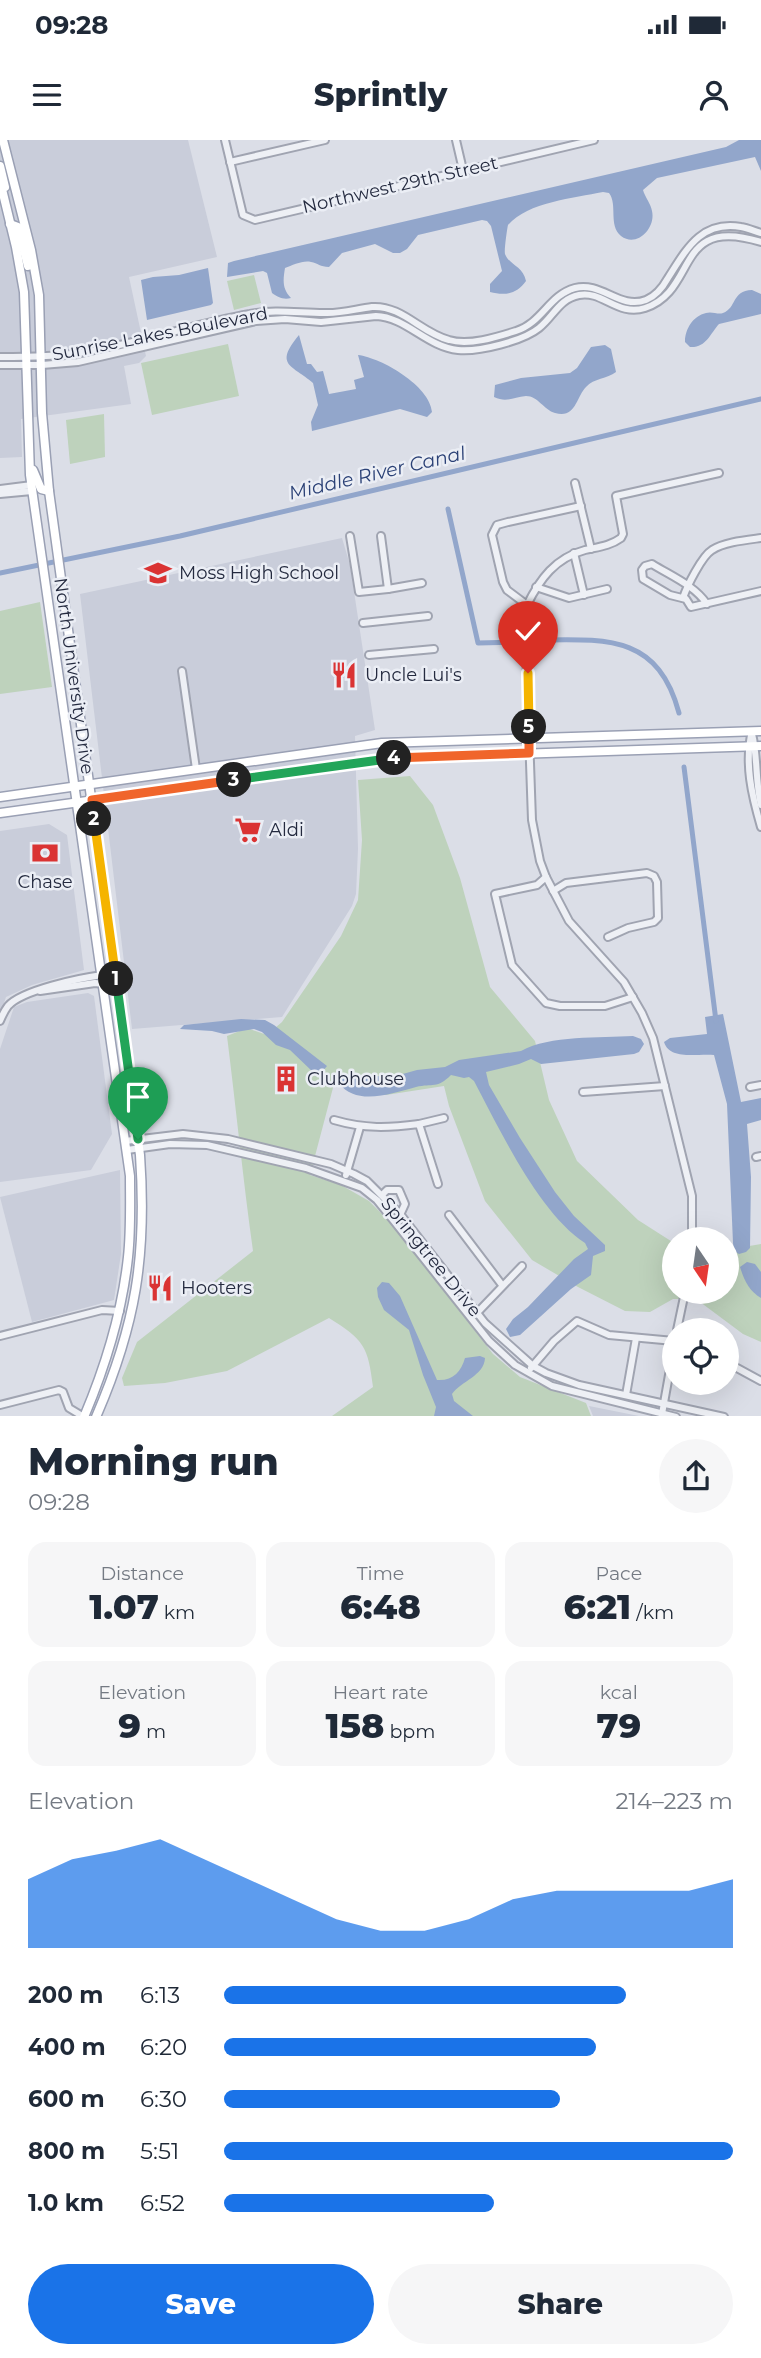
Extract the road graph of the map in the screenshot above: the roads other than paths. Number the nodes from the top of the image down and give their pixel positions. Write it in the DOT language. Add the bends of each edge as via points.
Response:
graph roads {
  1 [pos="3,140"];
  2 [pos="225,140"];
  3 [pos="325,140"];
  4 [pos="456,140"];
  5 [pos="594,140"];
  6 [pos="230,162"];
  7 [pos="0,166"];
  8 [pos="463,170"];
  9 [pos="0,181"];
  10 [pos="22,217"];
  11 [pos="10,224"];
  12 [pos="761,233"];
  13 [pos="761,242"];
  14 [pos="37,288"];
  15 [pos="0,357"];
  16 [pos="27,361"];
  17 [pos="41,361"];
  18 [pos="0,365"];
  19 [pos="30,460"];
  20 [pos="719,472"];
  21 [pos="575,483"];
  22 [pos="32,488"];
  23 [pos="0,489"];
  24 [pos="48,491"];
  25 [pos="0,494"];
  26 [pos="581,506"];
  27 [pos="350,536"];
  28 [pos="381,536"];
  29 [pos="761,538"];
  30 [pos="591,549"];
  31 [pos="574,553"];
  32 [pos="422,583"];
  33 [pos="687,586"];
  34 [pos="536,587"];
  35 [pos="388,589"];
  36 [pos="607,589"];
  37 [pos="761,591"];
  38 [pos="584,595"];
  39 [pos="683,598"];
  40 [pos="707,604"];
  41 [pos="527,605"];
  42 [pos="428,616"];
  43 [pos="363,623"];
  44 [pos="434,649"];
  45 [pos="369,655"];
  46 [pos="182,671"];
  47 [pos="756,731"];
  48 [pos="529,738"];
  49 [pos="755,747"];
  50 [pos="529,753"];
  51 [pos="196,769"];
  52 [pos="90,785"];
  53 [pos="75,787"];
  54 [pos="0,797"];
  55 [pos="92,800"];
  56 [pos="78,802"];
  57 [pos="761,804"];
  58 [pos="0,813"];
  59 [pos="761,827"];
  60 [pos="546,877"];
  61 [pos="553,891"];
  62 [pos="608,937"];
  63 [pos="99,952"];
  64 [pos="116,976"];
  65 [pos="102,979"];
  66 [pos="633,996"];
  67 [pos="120,1008"];
  68 [pos="0,1020"];
  69 [pos="761,1084"];
  70 [pos="665,1086"];
  71 [pos="750,1087"];
  72 [pos="583,1092"];
  73 [pos="444,1118"];
  74 [pos="334,1120"];
  75 [pos="419,1124"];
  76 [pos="360,1128"];
  77 [pos="139,1143"];
  78 [pos="126,1145"];
  79 [pos="348,1171"];
  80 [pos="344,1180"];
  81 [pos="438,1184"];
  82 [pos="382,1195"];
  83 [pos="400,1214"];
  84 [pos="449,1215"];
  85 [pos="394,1222"];
  86 [pos="692,1227"];
  87 [pos="522,1266"];
  88 [pos="502,1285"];
  89 [pos="120,1311"];
  90 [pos="477,1313"];
  91 [pos="470,1318"];
  92 [pos="0,1336"];
  93 [pos="636,1338"];
  94 [pos="662,1340"];
  95 [pos="533,1366"];
  96 [pos="739,1369"];
  97 [pos="527,1373"];
  98 [pos="761,1381"];
  99 [pos="94,1394"];
  100 [pos="626,1395"];
  101 [pos="666,1395"];
  102 [pos="664,1404"];
  103 [pos="0,1405"];
  104 [pos="69,1408"];
  105 [pos="662,1414"];
  106 [pos="63,1416"];
  107 [pos="84,1416"];
  108 [pos="97,1416"];
  109 [pos="676,1416"];
  110 [pos="724,1416"];
  1 -- 10 [label="main road, North University Drive"];
  2 -- 6 [label="street"];
  3 -- 6 [label="street"];
  4 -- 8 [label="street"];
  5 -- 8 [label="street, Northwest 29th Street"];
  6 -- 8 [label="street, Northwest 29th Street" via="243,215 255,220"];
  7 -- 10 [label="main road" via="10,207"];
  9 -- 11 [label="main road, North University Drive"];
  10 -- 14 [label="main road, North University Drive"];
  11 -- 14 [label="main road" via="18,226"];
  11 -- 16 [label="main road, North University Drive" via="23,292"];
  12 -- 17 [label="street, Sunrise Lakes Boulevard" via="729,227 703,234 689,245 660,290 644,300 625,301 593,288 575,288 557,296 529,325 477,340 450,340 390,309 261,312"];
  13 -- 17 [label="street, Sunrise Lakes Boulevard" via="735,235 709,240 692,255 667,294 646,308 620,309 579,295 561,303 528,335 468,350 441,346 397,321 376,316 256,321 79,362"];
  14 -- 17 [label="main road, North University Drive"];
  15 -- 16 [label="street, Sunrise Lakes Boulevard"];
  16 -- 17 [label="street, Sunrise Lakes Boulevard"];
  16 -- 18 [label="street, Sunrise Lakes Boulevard"];
  16 -- 19 [label="main road, North University Drive"];
  17 -- 24 [label="main road, North University Drive"];
  19 -- 22 [label="main road, North University Drive"];
  19 -- 24 [label="main road" via="39,486"];
  20 -- 30 [label="street" via="616,496 623,534 610,544"];
  21 -- 26 [label="street"];
  22 -- 23 [label="street"];
  22 -- 25 [label="street"];
  22 -- 53 [label="main road, North University Drive"];
  24 -- 52 [label="main road, North University Drive"];
  26 -- 30 [label="street"];
  26 -- 41 [label="street" via="497,525 494,530 503,582"];
  27 -- 35 [label="street" via="359,593"];
  28 -- 35 [label="street"];
  29 -- 33 [label="street" via="710,550"];
  30 -- 31 [label="street"];
  31 -- 34 [label="street" via="552,566"];
  31 -- 38 [label="street"];
  32 -- 35 [label="street"];
  33 -- 39 [label="street"];
  33 -- 39 [label="street" via="652,564 642,570 643,579"];
  33 -- 40 [label="street"];
  34 -- 38 [label="street" via="569,598"];
  34 -- 41 [label="street"];
  36 -- 38 [label="street"];
  37 -- 40 [label="street"];
  39 -- 40 [label="street" via="691,607"];
  41 -- 48 [label="street"];
  42 -- 43 [label="street"];
  44 -- 45 [label="street"];
  46 -- 51 [label="street"];
  47 -- 48 [label="main road"];
  47 -- 49 [label="street"];
  48 -- 50 [label="street"];
  48 -- 51 [label="main road" via="382,743"];
  49 -- 50 [label="main road"];
  49 -- 57 [label="street"];
  49 -- 59 [label="street" via="750,783"];
  50 -- 55 [label="main road" via="375,760"];
  50 -- 60 [label="street" via="532,820"];
  51 -- 52 [label="main road"];
  52 -- 53 [label="main road"];
  52 -- 55 [label="main road, North University Drive"];
  53 -- 54 [label="main road"];
  53 -- 56 [label="main road, North University Drive"];
  55 -- 56 [label="main road"];
  55 -- 64 [label="main road, North University Drive"];
  56 -- 58 [label="main road"];
  56 -- 63 [label="main road, North University Drive"];
  60 -- 61 [label="street"];
  60 -- 66 [label="street" via="537,884 495,894 512,965 546,1003 605,1006"];
  61 -- 62 [label="street" via="566,883 647,873 654,876 658,918"];
  61 -- 66 [label="street" via="569,921"];
  63 -- 64 [label="main road"];
  63 -- 65 [label="main road, North University Drive"];
  64 -- 67 [label="main road, North University Drive"];
  65 -- 67 [label="main road" via="112,986"];
  65 -- 68 [label="street" via="47,987 19,998"];
  65 -- 78 [label="main road, North University Drive"];
  66 -- 70 [label="street" via="653,1038"];
  67 -- 77 [label="main road, North University Drive"];
  69 -- 71 [label="street"];
  70 -- 72 [label="street"];
  70 -- 86 [label="street" via="692,1196"];
  73 -- 75 [label="street"];
  74 -- 76 [label="street"];
  75 -- 76 [label="street"];
  75 -- 81 [label="street"];
  76 -- 79 [label="street"];
  77 -- 78 [label="street, Springtree Drive"];
  77 -- 79 [label="street, Springtree Drive" via="183,1134 228,1139"];
  77 -- 80 [label="street, Springtree Drive" via="207,1145"];
  77 -- 108 [label="main road, North University Drive" via="144,1219 135,1295 122,1354"];
  78 -- 89 [label="main road, North University Drive" via="129,1244"];
  79 -- 80 [label="street"];
  79 -- 82 [label="street, Springtree Drive"];
  80 -- 85 [label="street, Springtree Drive" via="369,1194"];
  82 -- 83 [label="street, Springtree Drive"];
  82 -- 83 [label="street" via="399,1190 405,1204"];
  83 -- 85 [label="street"];
  83 -- 90 [label="street, Springtree Drive"];
  84 -- 88 [label="street"];
  85 -- 91 [label="street, Springtree Drive"];
  87 -- 88 [label="street"];
  88 -- 90 [label="street"];
  89 -- 92 [label="street" via="102,1310"];
  89 -- 99 [label="main road, North University Drive"];
  90 -- 91 [label="street"];
  90 -- 95 [label="street, Springtree Drive"];
  91 -- 97 [label="street, Springtree Drive"];
  93 -- 94 [label="street"];
  93 -- 95 [label="street" via="609,1335 577,1321"];
  93 -- 100 [label="street"];
  95 -- 97 [label="street"];
  95 -- 100 [label="street, Springtree Drive" via="579,1385"];
  96 -- 98 [label="street"];
  97 -- 105 [label="street, Springtree Drive" via="552,1386"];
  99 -- 107 [label="main road, North University Drive"];
  99 -- 108 [label="main road" via="91,1409"];
  100 -- 102 [label="street, Springtree Drive"];
  101 -- 102 [label="street"];
  102 -- 105 [label="street"];
  102 -- 110 [label="street, Springtree Drive"];
  103 -- 104 [label="street" via="59,1391"];
  104 -- 106 [label="street"];
  104 -- 107 [label="street"];
  105 -- 109 [label="street, Springtree Drive"];
}
